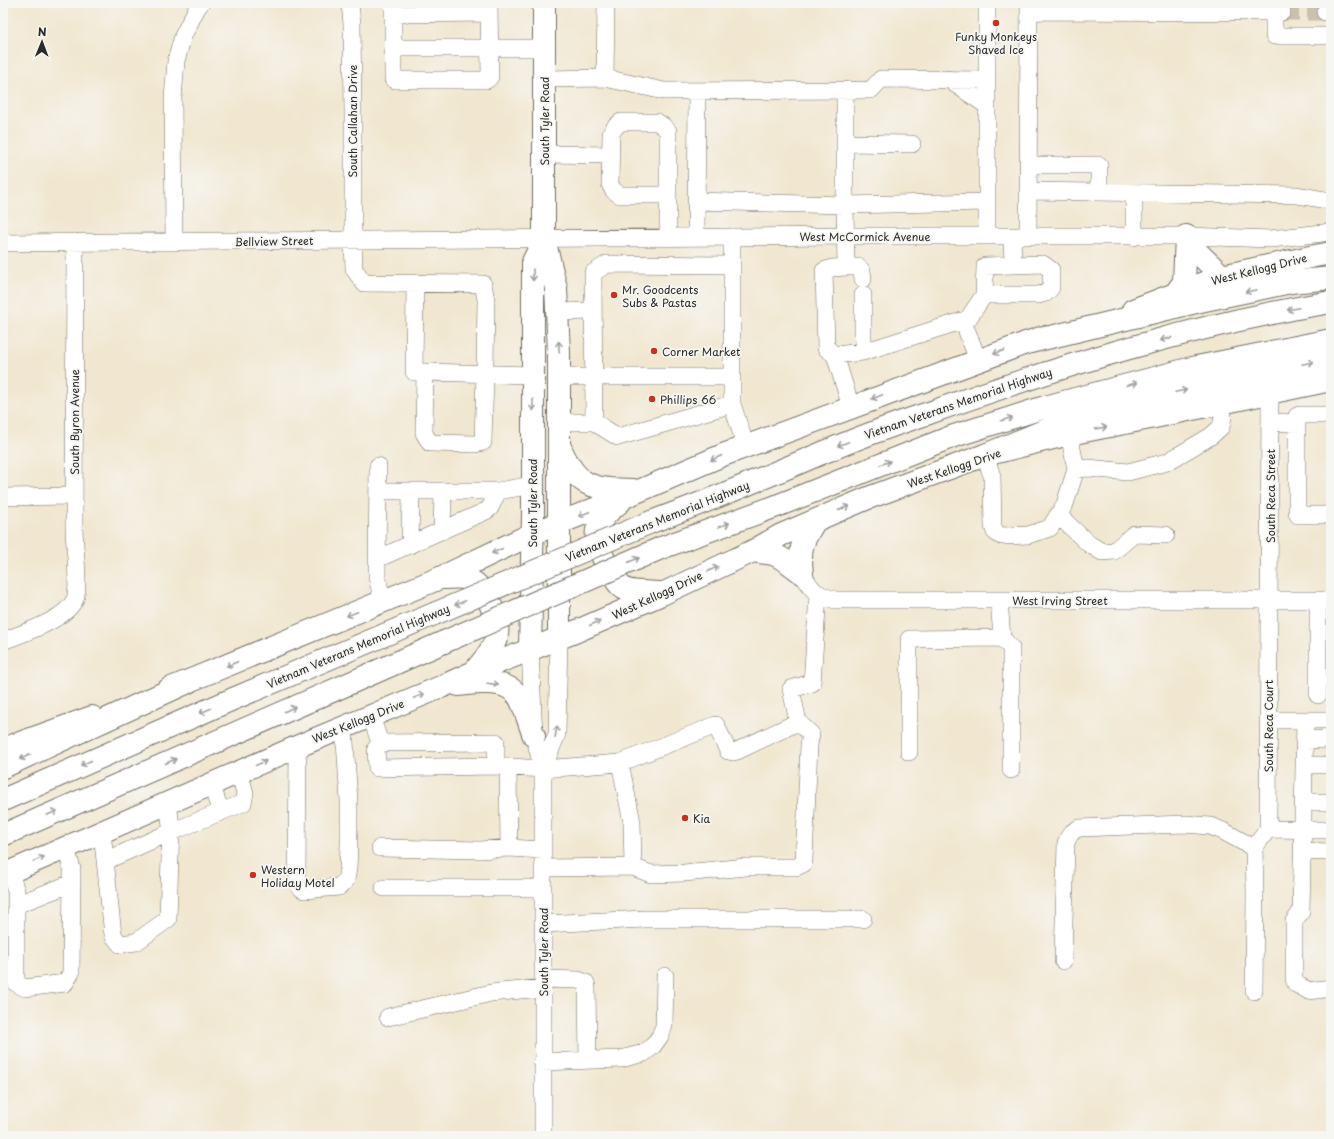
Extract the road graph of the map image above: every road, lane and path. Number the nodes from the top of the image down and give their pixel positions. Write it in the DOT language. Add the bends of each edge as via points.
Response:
graph roads {
  1 [pos="200,3"];
  2 [pos="350,3"];
  3 [pos="544,3"];
  4 [pos="606,3"];
  5 [pos="987,3"];
  6 [pos="1029,7"];
  7 [pos="489,8"];
  8 [pos="393,9"];
  9 [pos="1331,36"];
  10 [pos="393,48"];
  11 [pos="544,48"];
  12 [pos="490,49"];
  13 [pos="605,78"];
  14 [pos="544,79"];
  15 [pos="948,79"];
  16 [pos="987,80"];
  17 [pos="845,90"];
  18 [pos="697,91"];
  19 [pos="986,105"];
  20 [pos="845,143"];
  21 [pos="912,144"];
  22 [pos="544,154"];
  23 [pos="611,155"];
  24 [pos="1028,165"];
  25 [pos="1028,191"];
  26 [pos="1099,192"];
  27 [pos="1134,193"];
  28 [pos="668,195"];
  29 [pos="696,201"];
  30 [pos="1331,201"];
  31 [pos="987,202"];
  32 [pos="845,205"];
  33 [pos="1331,232"];
  34 [pos="845,236"];
  35 [pos="987,236"];
  36 [pos="1020,236"];
  37 [pos="1186,236"];
  38 [pos="696,237"];
  39 [pos="732,237"];
  40 [pos="1134,237"];
  41 [pos="668,238"];
  42 [pos="544,239"];
  43 [pos="352,240"];
  44 [pos="75,242"];
  45 [pos="174,242"];
  46 [pos="3,243"];
  47 [pos="1331,253"];
  48 [pos="731,265"];
  49 [pos="1013,265"];
  50 [pos="846,267"];
  51 [pos="1222,276"];
  52 [pos="1331,278"];
  53 [pos="416,285"];
  54 [pos="1175,294"];
  55 [pos="984,295"];
  56 [pos="1331,302"];
  57 [pos="593,311"];
  58 [pos="557,312"];
  59 [pos="964,321"];
  60 [pos="1331,340"];
  61 [pos="1026,342"];
  62 [pos="863,352"];
  63 [pos="835,355"];
  64 [pos="1331,358"];
  65 [pos="978,360"];
  66 [pos="425,372"];
  67 [pos="485,374"];
  68 [pos="533,375"];
  69 [pos="559,377"];
  70 [pos="594,377"];
  71 [pos="731,377"];
  72 [pos="1331,380"];
  73 [pos="1270,393"];
  74 [pos="1221,403"];
  75 [pos="732,404"];
  76 [pos="851,407"];
  77 [pos="1331,415"];
  78 [pos="559,422"];
  79 [pos="594,422"];
  80 [pos="1270,422"];
  81 [pos="1297,423"];
  82 [pos="1069,434"];
  83 [pos="559,444"];
  84 [pos="746,447"];
  85 [pos="985,455"];
  86 [pos="378,466"];
  87 [pos="1076,470"];
  88 [pos="533,485"];
  89 [pos="378,491"];
  90 [pos="411,491"];
  91 [pos="443,491"];
  92 [pos="498,491"];
  93 [pos="634,493"];
  94 [pos="1270,494"];
  95 [pos="1297,494"];
  96 [pos="74,496"];
  97 [pos="3,497"];
  98 [pos="1058,515"];
  99 [pos="1331,516"];
  100 [pos="815,521"];
  101 [pos="559,524"];
  102 [pos="442,530"];
  103 [pos="532,534"];
  104 [pos="1166,535"];
  105 [pos="410,545"];
  106 [pos="753,551"];
  107 [pos="378,559"];
  108 [pos="802,573"];
  109 [pos="440,578"];
  110 [pos="662,594"];
  111 [pos="818,595"];
  112 [pos="999,600"];
  113 [pos="1270,600"];
  114 [pos="1325,600"];
  115 [pos="383,602"];
  116 [pos="559,638"];
  117 [pos="1002,638"];
  118 [pos="3,641"];
  119 [pos="530,649"];
  120 [pos="474,672"];
  121 [pos="188,682"];
  122 [pos="441,687"];
  123 [pos="1318,694"];
  124 [pos="371,716"];
  125 [pos="1268,720"];
  126 [pos="1306,720"];
  127 [pos="1331,720"];
  128 [pos="798,722"];
  129 [pos="344,727"];
  130 [pos="534,736"];
  131 [pos="1305,740"];
  132 [pos="1331,740"];
  133 [pos="380,744"];
  134 [pos="298,747"];
  135 [pos="3,749"];
  136 [pos="909,752"];
  137 [pos="620,764"];
  138 [pos="1304,765"];
  139 [pos="1331,765"];
  140 [pos="3,767"];
  141 [pos="502,767"];
  142 [pos="543,769"];
  143 [pos="1011,770"];
  144 [pos="239,772"];
  145 [pos="211,784"];
  146 [pos="3,800"];
  147 [pos="1303,802"];
  148 [pos="1331,802"];
  149 [pos="168,803"];
  150 [pos="221,812"];
  151 [pos="1268,829"];
  152 [pos="1303,830"];
  153 [pos="1331,830"];
  154 [pos="102,832"];
  155 [pos="171,832"];
  156 [pos="3,835"];
  157 [pos="66,848"];
  158 [pos="380,848"];
  159 [pos="509,848"];
  160 [pos="1254,848"];
  161 [pos="543,850"];
  162 [pos="1302,851"];
  163 [pos="1331,852"];
  164 [pos="105,861"];
  165 [pos="633,867"];
  166 [pos="543,868"];
  167 [pos="6,873"];
  168 [pos="72,883"];
  169 [pos="384,888"];
  170 [pos="543,888"];
  171 [pos="16,905"];
  172 [pos="863,919"];
  173 [pos="543,924"];
  174 [pos="1062,961"];
  175 [pos="664,976"];
  176 [pos="543,983"];
  177 [pos="1331,988"];
  178 [pos="1254,991"];
  179 [pos="388,1017"];
  180 [pos="588,1060"];
  181 [pos="542,1062"];
  182 [pos="543,1136"];
  1 -- 45 [label="street" via="183,36 176,61 173,99"];
  2 -- 43 [label="street, South Callahan Drive" via="353,112"];
  3 -- 11 [label="main road, South Tyler Road"];
  4 -- 13 [label="street"];
  5 -- 16 [label="street"];
  6 -- 9 [label="street" via="1278,12 1274,36"];
  6 -- 24 [label="street"];
  7 -- 8 [label="street"];
  7 -- 12 [label="street"];
  8 -- 10 [label="street"];
  10 -- 12 [label="street"];
  10 -- 12 [label="street" via="395,80 487,80 490,77"];
  11 -- 12 [label="street"];
  11 -- 14 [label="main road, South Tyler Road"];
  13 -- 14 [label="street"];
  13 -- 18 [label="street" via="664,91"];
  14 -- 22 [label="main road, South Tyler Road"];
  15 -- 16 [label="street"];
  15 -- 17 [label="street" via="881,79 871,90"];
  15 -- 19 [label="street"];
  16 -- 19 [label="street"];
  17 -- 18 [label="street"];
  17 -- 20 [label="street"];
  18 -- 29 [label="street"];
  19 -- 31 [label="street"];
  20 -- 21 [label="street"];
  20 -- 32 [label="street"];
  22 -- 23 [label="street"];
  22 -- 42 [label="main road, South Tyler Road"];
  23 -- 28 [label="street" via="610,184 620,195"];
  23 -- 28 [label="street" via="611,134 614,127 622,122 657,122 664,126 668,131"];
  24 -- 25 [label="street"];
  24 -- 26 [label="street" via="1100,165"];
  25 -- 26 [label="street"];
  25 -- 36 [label="street"];
  26 -- 27 [label="street"];
  27 -- 30 [label="street" via="1297,195"];
  27 -- 40 [label="street"];
  28 -- 41 [label="street"];
  29 -- 32 [label="street"];
  29 -- 38 [label="street"];
  31 -- 32 [label="street"];
  31 -- 35 [label="street"];
  32 -- 34 [label="street"];
  33 -- 37 [label="street, West McCormick Avenue" via="1271,239"];
  34 -- 35 [label="street, West McCormick Avenue"];
  34 -- 39 [label="street, West McCormick Avenue"];
  34 -- 50 [label="street"];
  35 -- 36 [label="street, West McCormick Avenue"];
  36 -- 40 [label="street, West McCormick Avenue"];
  36 -- 49 [label="street"];
  37 -- 40 [label="street, West McCormick Avenue"];
  37 -- 51 [label="main road" via="1192,247"];
  37 -- 54 [label="main road" via="1184,282"];
  38 -- 39 [label="street, West McCormick Avenue"];
  38 -- 41 [label="street, West McCormick Avenue"];
  39 -- 48 [label="street"];
  41 -- 42 [label="street, West McCormick Avenue"];
  42 -- 43 [label="street, Bellview Street"];
  42 -- 58 [label="main road, South Tyler Road" via="556,288"];
  42 -- 68 [label="main road, South Tyler Road, one-way" via="533,262"];
  43 -- 45 [label="street, Bellview Street"];
  43 -- 53 [label="street, South Callahan Drive" via="354,269 364,283"];
  44 -- 45 [label="street, Bellview Street"];
  44 -- 46 [label="street, Bellview Street"];
  44 -- 96 [label="street, South Byron Avenue"];
  47 -- 51 [label="main road, West Kellogg Drive"];
  48 -- 57 [label="street" via="607,264 593,273"];
  48 -- 71 [label="street"];
  49 -- 55 [label="street" via="985,266"];
  49 -- 55 [label="street" via="1043,264 1051,270 1051,288 1046,293 1038,295"];
  50 -- 62 [label="street" via="858,267 862,271"];
  50 -- 63 [label="street" via="824,271 826,348"];
  51 -- 54 [label="main road, West Kellogg Drive"];
  52 -- 61 [label="main road, one-way" via="1291,282 1200,301"];
  53 -- 66 [label="street" via="414,372"];
  53 -- 67 [label="street" via="483,284 486,300"];
  54 -- 61 [label="main road, West Kellogg Drive" via="1121,314"];
  55 -- 59 [label="street"];
  56 -- 146 [label="main road, Vietnam Veterans Memorial Highway, one-way, bridge" via="1223,324 1084,360 876,431 651,522 240,696"];
  57 -- 58 [label="street"];
  57 -- 70 [label="street"];
  69 -- 58 [label="main road, South Tyler Road, one-way"];
  59 -- 62 [label="street"];
  59 -- 65 [label="street"];
  156 -- 60 [label="main road, one-way, bridge" via="661,548 774,507 951,437 1045,407 1192,368"];
  61 -- 65 [label="main road, West Kellogg Drive, one-way"];
  62 -- 63 [label="street"];
  63 -- 76 [label="street"];
  85 -- 64 [label="main road, one-way" via="1056,426 1154,397"];
  65 -- 76 [label="main road, West Kellogg Drive, one-way"];
  66 -- 67 [label="street"];
  66 -- 67 [label="street" via="424,433 430,443 483,442"];
  67 -- 68 [label="street"];
  68 -- 88 [label="main road, South Tyler Road, one-way"];
  69 -- 70 [label="street"];
  69 -- 78 [label="main road, South Tyler Road"];
  70 -- 71 [label="street"];
  70 -- 79 [label="street"];
  71 -- 75 [label="street"];
  72 -- 73 [label="main road, West Kellogg Drive"];
  73 -- 74 [label="main road, West Kellogg Drive"];
  73 -- 80 [label="street, South Reca Street"];
  82 -- 74 [label="main road, West Kellogg Drive, one-way"];
  74 -- 87 [label="street" via="1221,427 1211,436 1167,462 1128,472 1088,468"];
  75 -- 79 [label="street" via="618,437"];
  75 -- 84 [label="street"];
  76 -- 84 [label="main road, West Kellogg Drive"];
  77 -- 81 [label="street" via="1299,415"];
  78 -- 79 [label="street"];
  78 -- 83 [label="main road, South Tyler Road"];
  80 -- 81 [label="street"];
  80 -- 94 [label="street, South Reca Street"];
  81 -- 95 [label="street"];
  82 -- 85 [label="main road, West Kellogg Drive"];
  82 -- 87 [label="street"];
  83 -- 93 [label="main road" via="575,476 586,484 607,490"];
  83 -- 101 [label="main road, South Tyler Road"];
  84 -- 93 [label="main road, West Kellogg Drive, one-way"];
  85 -- 98 [label="street" via="992,476 995,532 1001,536 1028,535 1050,528"];
  100 -- 85 [label="main road, West Kellogg Drive, one-way" via="868,498"];
  86 -- 89 [label="street"];
  87 -- 98 [label="street" via="1065,504"];
  88 -- 92 [label="street"];
  88 -- 103 [label="main road, South Tyler Road"];
  89 -- 90 [label="street"];
  89 -- 107 [label="street"];
  90 -- 91 [label="street"];
  90 -- 105 [label="street"];
  91 -- 92 [label="street"];
  91 -- 102 [label="street"];
  92 -- 102 [label="street" via="486,511"];
  93 -- 101 [label="main road, West Kellogg Drive, one-way"];
  93 -- 110 [label="main road" via="606,513 598,526 600,552 616,581 624,589"];
  94 -- 95 [label="street"];
  94 -- 113 [label="street, South Reca Street"];
  95 -- 99 [label="street" via="1298,515"];
  96 -- 97 [label="street"];
  96 -- 118 [label="street, South Byron Avenue" via="77,588 73,602 64,613 51,621"];
  98 -- 104 [label="street" via="1089,544 1102,552 1114,551 1134,534"];
  100 -- 106 [label="main road, West Kellogg Drive" via="781,535"];
  100 -- 108 [label="main road" via="802,544"];
  101 -- 103 [label="main road, West Kellogg Drive"];
  101 -- 116 [label="main road, South Tyler Road"];
  102 -- 105 [label="street"];
  103 -- 109 [label="main road, West Kellogg Drive, one-way"];
  103 -- 119 [label="main road, South Tyler Road"];
  105 -- 107 [label="street"];
  106 -- 108 [label="main road" via="774,554"];
  110 -- 106 [label="main road, West Kellogg Drive, one-way"];
  107 -- 115 [label="street" via="377,577"];
  108 -- 111 [label="street"];
  109 -- 115 [label="main road, West Kellogg Drive"];
  109 -- 120 [label="main road" via="466,578 479,586 495,612 497,635 489,654"];
  116 -- 110 [label="main road, West Kellogg Drive, one-way"];
  111 -- 112 [label="street, West Irving Street" via="835,600"];
  111 -- 128 [label="street" via="812,684 791,689"];
  112 -- 113 [label="street, West Irving Street"];
  112 -- 117 [label="street"];
  113 -- 114 [label="street, West Irving Street"];
  113 -- 125 [label="street, South Reca Court"];
  114 -- 123 [label="street"];
  115 -- 121 [label="main road, West Kellogg Drive, one-way"];
  116 -- 119 [label="main road, West Kellogg Drive"];
  142 -- 116 [label="street, South Tyler Road, one-way" via="557,734"];
  117 -- 136 [label="street" via="910,639"];
  117 -- 143 [label="street" via="1011,648"];
  119 -- 120 [label="main road, West Kellogg Drive"];
  119 -- 130 [label="street, South Tyler Road"];
  120 -- 122 [label="main road, West Kellogg Drive"];
  121 -- 135 [label="main road, West Kellogg Drive"];
  121 -- 140 [label="main road, one-way"];
  124 -- 122 [label="main road, West Kellogg Drive, one-way"];
  122 -- 130 [label="main road, one-way" via="478,682 508,687 520,698"];
  124 -- 129 [label="main road, West Kellogg Drive"];
  124 -- 133 [label="street"];
  125 -- 126 [label="street"];
  125 -- 151 [label="street, South Reca Court"];
  126 -- 127 [label="street"];
  126 -- 131 [label="street"];
  128 -- 137 [label="street" via="733,752 725,748 716,725"];
  128 -- 165 [label="street" via="811,734 803,864 796,867 746,867 684,874 651,874"];
  129 -- 134 [label="main road, West Kellogg Drive"];
  129 -- 134 [label="street" via="350,844 346,880 340,887 304,890 298,885"];
  130 -- 142 [label="street, South Tyler Road"];
  131 -- 132 [label="street"];
  131 -- 138 [label="street"];
  133 -- 141 [label="street" via="496,742"];
  133 -- 141 [label="street" via="376,748 377,768"];
  144 -- 134 [label="main road, West Kellogg Drive, one-way"];
  137 -- 142 [label="street"];
  137 -- 165 [label="street" via="632,822"];
  138 -- 139 [label="street"];
  138 -- 147 [label="street"];
  141 -- 142 [label="street"];
  141 -- 159 [label="street"];
  142 -- 161 [label="street, South Tyler Road"];
  144 -- 145 [label="main road, West Kellogg Drive"];
  144 -- 150 [label="street" via="245,793 243,803"];
  145 -- 149 [label="main road, West Kellogg Drive"];
  145 -- 150 [label="street"];
  147 -- 148 [label="street"];
  147 -- 152 [label="street"];
  149 -- 154 [label="main road, West Kellogg Drive"];
  149 -- 155 [label="street"];
  150 -- 155 [label="street"];
  151 -- 152 [label="street"];
  151 -- 160 [label="street"];
  152 -- 153 [label="street"];
  152 -- 162 [label="street"];
  154 -- 157 [label="main road, West Kellogg Drive"];
  154 -- 164 [label="street"];
  155 -- 164 [label="street"];
  155 -- 164 [label="street" via="168,919 136,942 120,944 113,935"];
  167 -- 157 [label="main road, West Kellogg Drive, one-way"];
  157 -- 168 [label="street" via="72,869"];
  158 -- 159 [label="street"];
  159 -- 161 [label="street"];
  160 -- 174 [label="street" via="1210,826 1185,824 1079,828 1072,831 1066,843"];
  160 -- 178 [label="street"];
  161 -- 166 [label="street, South Tyler Road"];
  162 -- 163 [label="street"];
  162 -- 177 [label="street" via="1300,912 1294,921 1294,979 1296,984 1309,991"];
  165 -- 166 [label="street"];
  166 -- 170 [label="street, South Tyler Road"];
  167 -- 171 [label="street" via="16,891"];
  168 -- 171 [label="street"];
  168 -- 171 [label="street" via="71,973 65,983 25,988 16,983"];
  169 -- 170 [label="street"];
  170 -- 173 [label="street, South Tyler Road"];
  172 -- 173 [label="street" via="645,919"];
  173 -- 176 [label="street, South Tyler Road"];
  175 -- 180 [label="street" via="664,1026 652,1046 644,1053 631,1057"];
  176 -- 179 [label="street"];
  176 -- 180 [label="street" via="578,980 586,983"];
  176 -- 181 [label="street, South Tyler Road"];
  180 -- 181 [label="street"];
  181 -- 182 [label="street, South Tyler Road"];
}
